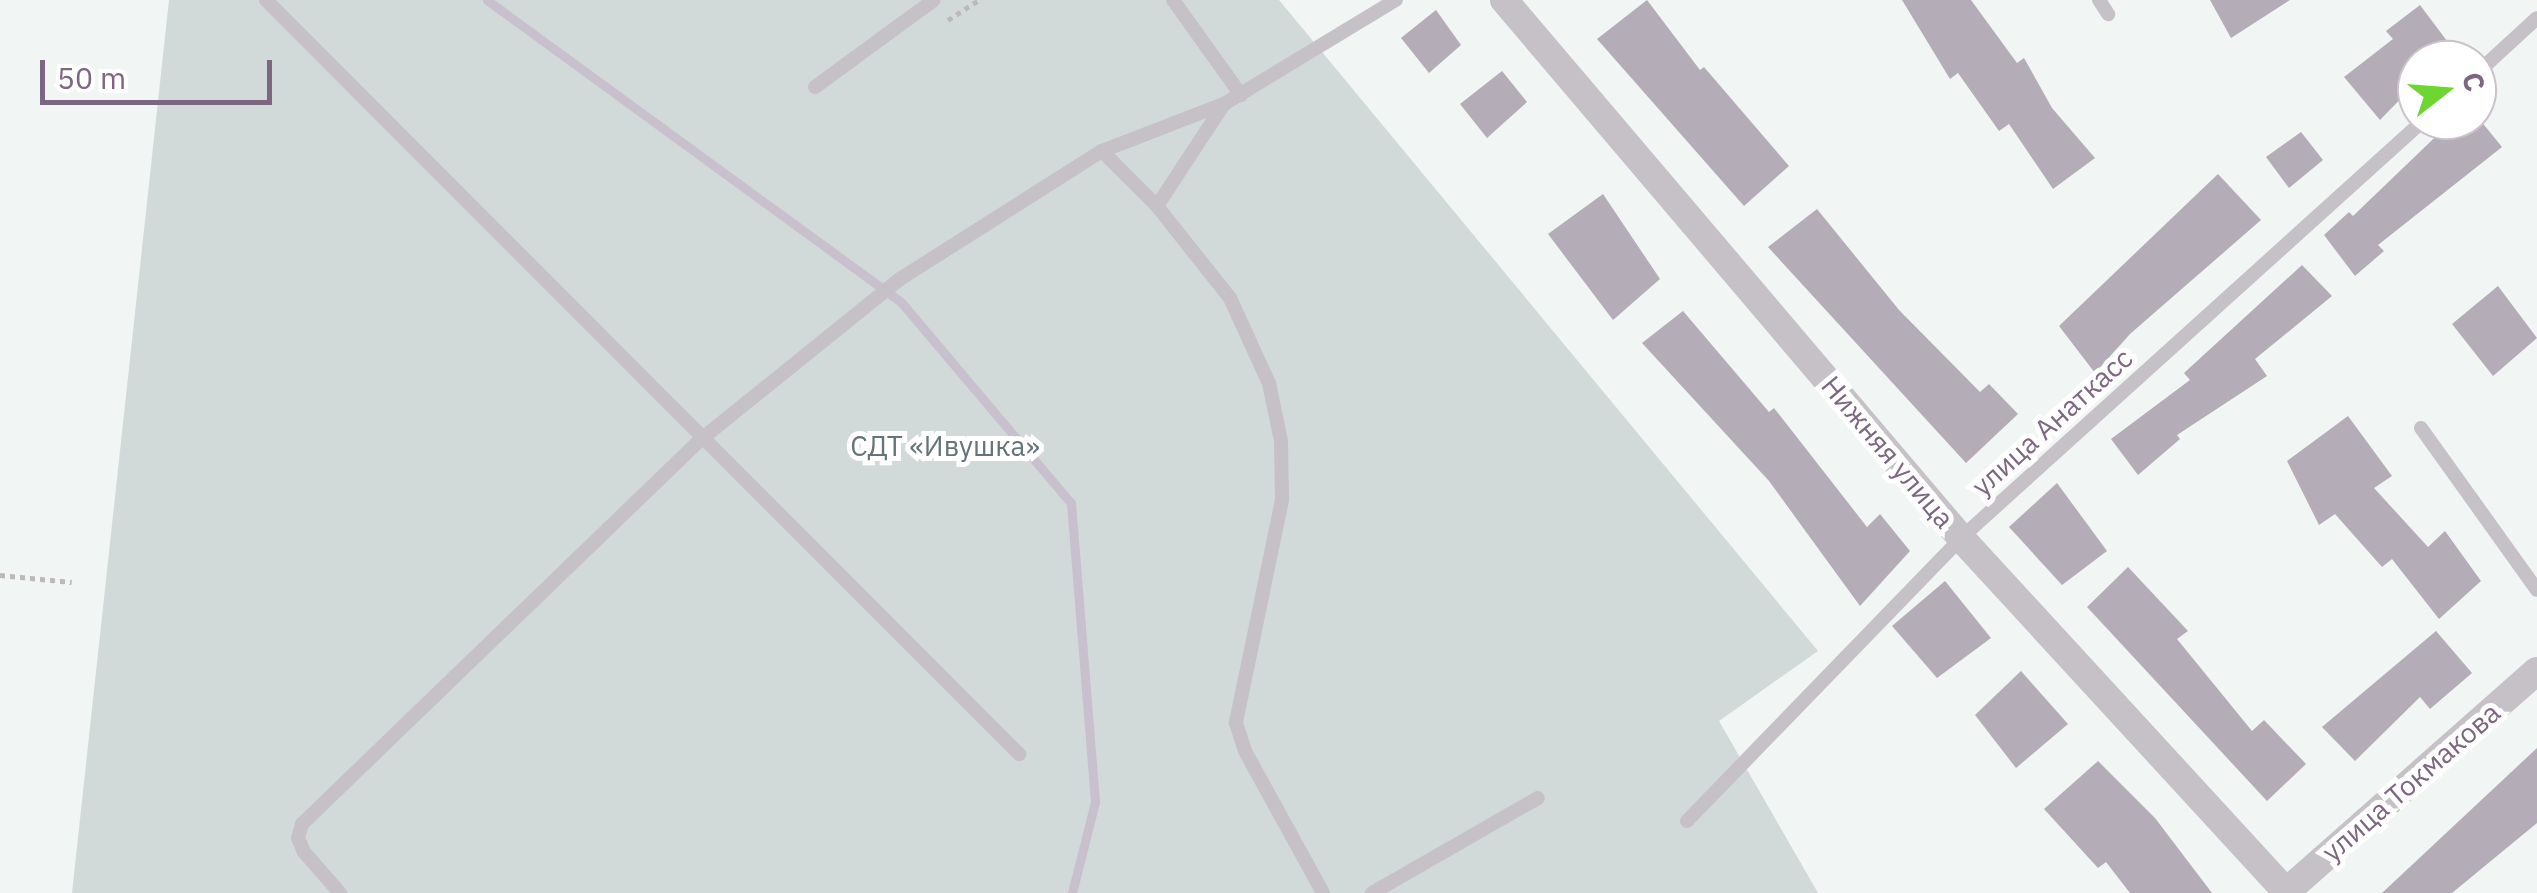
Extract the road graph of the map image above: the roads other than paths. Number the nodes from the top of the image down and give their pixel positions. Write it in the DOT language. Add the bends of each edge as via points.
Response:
graph roads {
  1 [pos="266,0"];
  2 [pos="934,0"];
  3 [pos="1172,0"];
  4 [pos="1396,0"];
  5 [pos="1504,0"];
  6 [pos="2099,0"];
  7 [pos="2108,14"];
  8 [pos="2537,18"];
  9 [pos="2497,54"];
  10 [pos="815,87"];
  11 [pos="1240,95"];
  12 [pos="1224,104"];
  13 [pos="2402,140"];
  14 [pos="1102,151"];
  15 [pos="1157,206"];
  16 [pos="2421,428"];
  17 [pos="699,441"];
  18 [pos="1962,538"];
  19 [pos="2537,590"];
  20 [pos="2537,671"];
  21 [pos="1019,754"];
  22 [pos="1538,798"];
  23 [pos="1687,821"];
  24 [pos="2294,890"];
  25 [pos="340,893"];
  26 [pos="1323,893"];
  27 [pos="1372,893"];
  1 -- 17 [label="lane"];
  2 -- 10 [label="lane"];
  3 -- 11 [label="lane"];
  4 -- 11 [label="lane"];
  5 -- 18 [label="street, Нижняя улица"];
  6 -- 7 [label="lane"];
  8 -- 9 [label="lane"];
  11 -- 12 [label="lane"];
  12 -- 14 [label="lane"];
  12 -- 15 [label="lane"];
  13 -- 18 [label="lane, улица Анаткасс"];
  14 -- 15 [label="lane"];
  14 -- 17 [label="lane" via="900,279"];
  15 -- 26 [label="lane" via="1230,298 1269,383 1282,500 1236,723"];
  16 -- 19 [label="lane"];
  17 -- 21 [label="lane"];
  17 -- 25 [label="lane" via="302,824 304,852"];
  18 -- 23 [label="lane, улица Анаткасс"];
  18 -- 24 [label="street, Нижняя улица"];
  20 -- 24 [label="street, улица Токмакова"];
  22 -- 27 [label="lane"];
}
